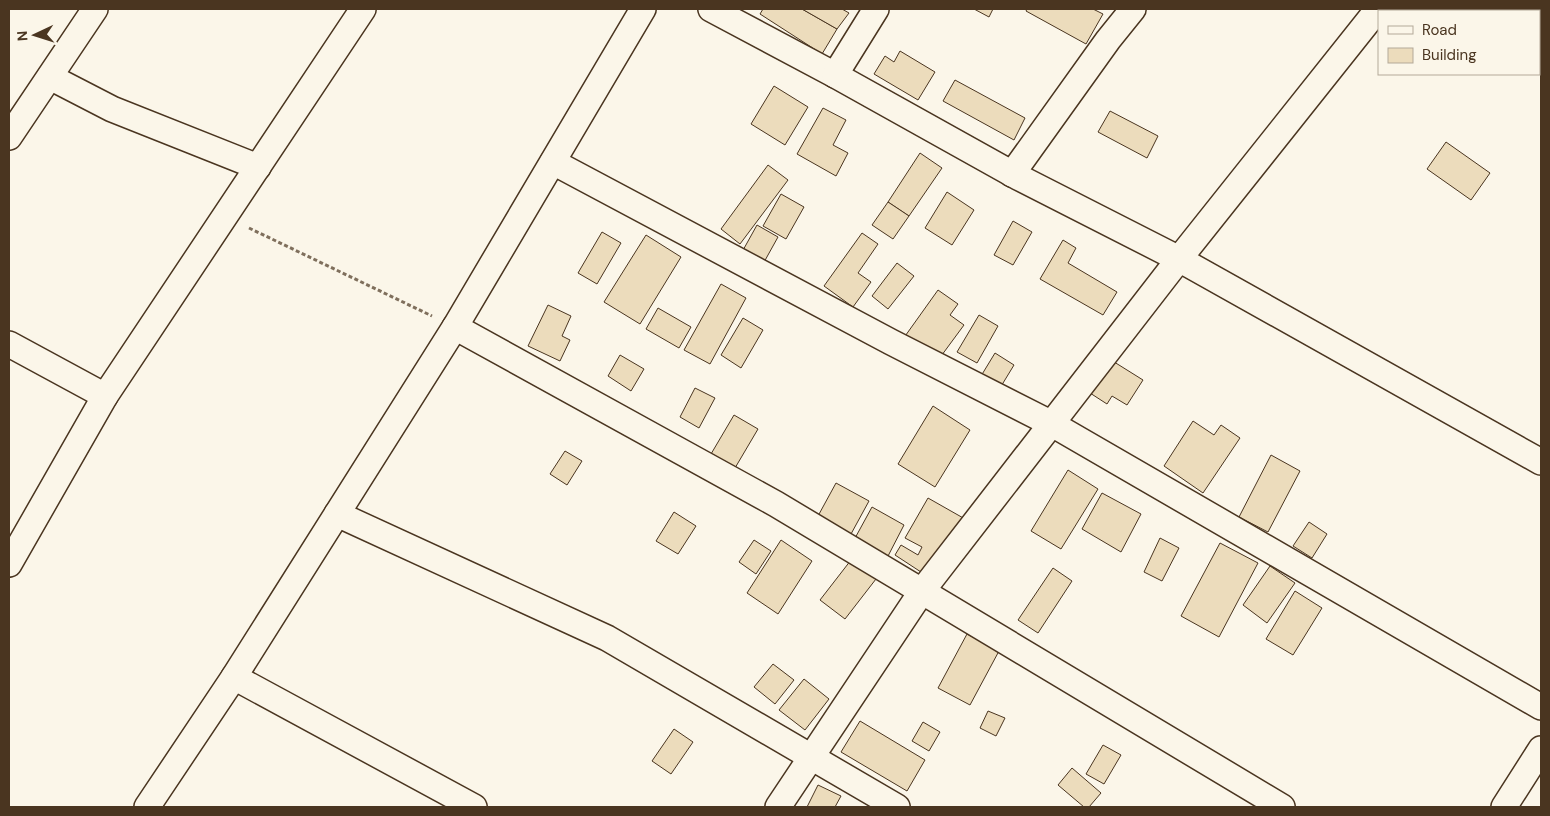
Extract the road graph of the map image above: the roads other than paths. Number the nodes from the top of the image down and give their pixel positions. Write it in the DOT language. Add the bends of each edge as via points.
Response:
graph roads {
  1 [pos="95,9"];
  2 [pos="363,9"];
  3 [pos="643,9"];
  4 [pos="712,9"];
  5 [pos="876,9"];
  6 [pos="1133,9"];
  7 [pos="1378,9"];
  8 [pos="835,75"];
  9 [pos="50,77"];
  10 [pos="9,137"];
  11 [pos="553,162"];
  12 [pos="258,167"];
  13 [pos="1012,174"];
  14 [pos="1179,259"];
  15 [pos="456,327"];
  16 [pos="9,344"];
  17 [pos="105,396"];
  18 [pos="1052,424"];
  19 [pos="1541,462"];
  20 [pos="337,514"];
  21 [pos="9,564"];
  22 [pos="922,591"];
  23 [pos="234,677"];
  24 [pos="1541,707"];
  25 [pos="1541,749"];
  26 [pos="811,758"];
  27 [pos="147,807"];
  28 [pos="474,807"];
  29 [pos="778,807"];
  30 [pos="897,807"];
  31 [pos="1282,807"];
  32 [pos="1504,807"];
  1 -- 9 [label="street"];
  2 -- 12 [label="street"];
  3 -- 11 [label="street"];
  4 -- 8 [label="street"];
  5 -- 8 [label="street"];
  6 -- 13 [label="street"];
  7 -- 14 [label="street"];
  8 -- 13 [label="street"];
  9 -- 10 [label="street"];
  9 -- 12 [label="street" via="112,109"];
  11 -- 15 [label="street"];
  11 -- 18 [label="street"];
  12 -- 17 [label="street"];
  13 -- 14 [label="street"];
  14 -- 18 [label="street"];
  14 -- 19 [label="street"];
  15 -- 20 [label="street"];
  15 -- 22 [label="street" via="776,504"];
  16 -- 17 [label="street"];
  17 -- 21 [label="street"];
  18 -- 22 [label="street"];
  18 -- 24 [label="street"];
  20 -- 23 [label="street"];
  20 -- 26 [label="street" via="607,638"];
  22 -- 26 [label="street"];
  22 -- 31 [label="street"];
  23 -- 27 [label="street"];
  23 -- 28 [label="street"];
  25 -- 32 [label="street"];
  26 -- 29 [label="street"];
  26 -- 30 [label="street"];
}
